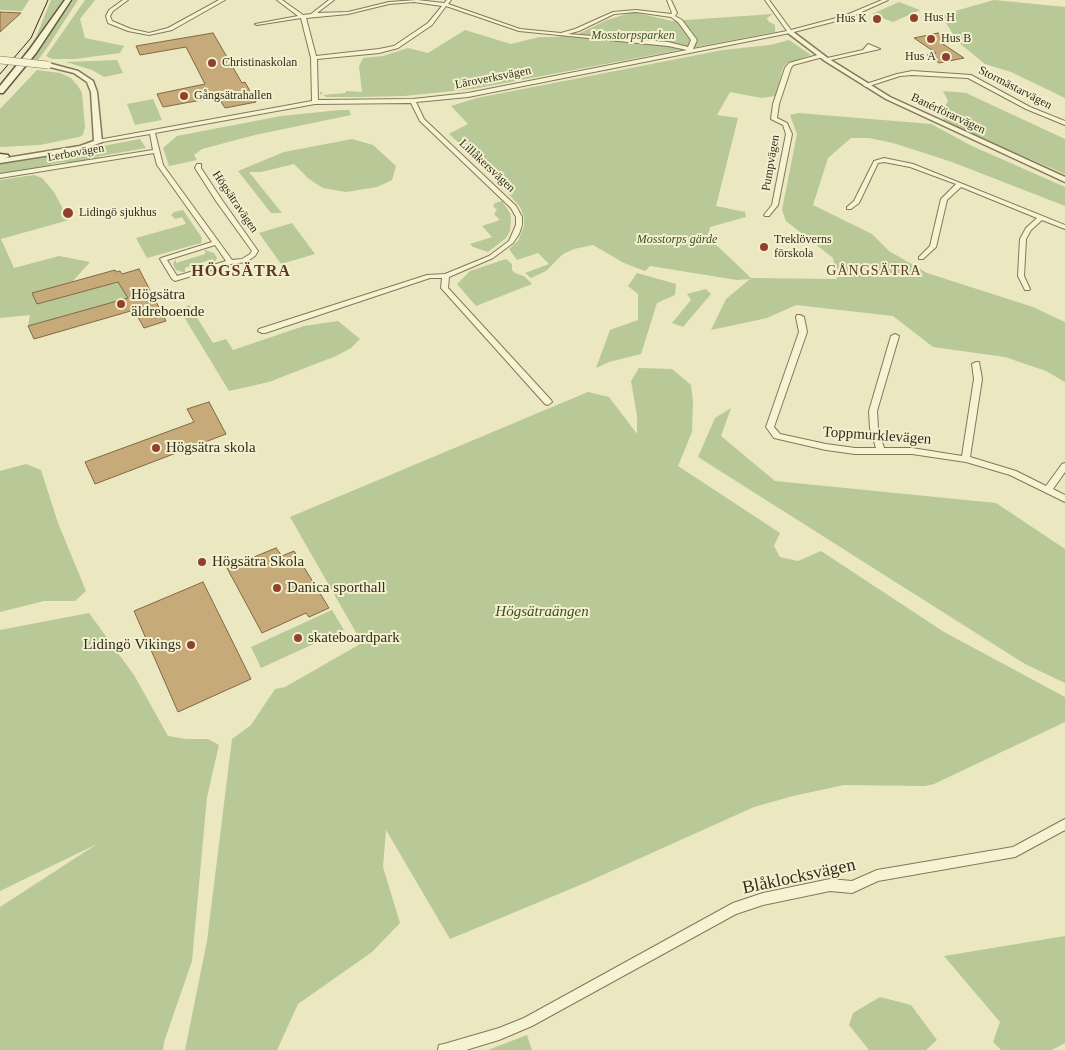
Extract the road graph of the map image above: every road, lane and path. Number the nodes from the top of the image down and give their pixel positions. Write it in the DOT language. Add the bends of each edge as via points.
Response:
graph roads {
  1 [pos="68,0"];
  2 [pos="126,0"];
  3 [pos="223,0"];
  4 [pos="279,0"];
  5 [pos="332,0"];
  6 [pos="669,0"];
  7 [pos="767,0"];
  8 [pos="886,0"];
  9 [pos="448,2"];
  10 [pos="312,15"];
  11 [pos="672,16"];
  12 [pos="303,17"];
  13 [pos="258,24"];
  14 [pos="790,32"];
  15 [pos="562,34"];
  16 [pos="865,50"];
  17 [pos="692,51"];
  18 [pos="824,57"];
  19 [pos="314,58"];
  20 [pos="0,60"];
  21 [pos="12,74"];
  22 [pos="0,86"];
  23 [pos="866,86"];
  24 [pos="0,91"];
  25 [pos="412,101"];
  26 [pos="315,102"];
  27 [pos="1065,123"];
  28 [pos="152,132"];
  29 [pos="98,142"];
  30 [pos="156,151"];
  31 [pos="1,158"];
  32 [pos="199,165"];
  33 [pos="0,176"];
  34 [pos="1065,180"];
  35 [pos="960,184"];
  36 [pos="849,208"];
  37 [pos="767,215"];
  38 [pos="1040,218"];
  39 [pos="1065,226"];
  40 [pos="214,243"];
  41 [pos="921,258"];
  42 [pos="230,262"];
  43 [pos="446,276"];
  44 [pos="1027,289"];
  45 [pos="800,317"];
  46 [pos="262,332"];
  47 [pos="895,336"];
  48 [pos="976,364"];
  49 [pos="548,402"];
  50 [pos="881,450"];
  51 [pos="966,459"];
  52 [pos="1065,466"];
  53 [pos="1048,489"];
  54 [pos="1065,498"];
  55 [pos="1065,824"];
  56 [pos="444,1050"];
  1 -- 21 [label="main road" via="33,51"];
  2 -- 3 [label="street" via="109,14 113,24 154,34 168,30"];
  4 -- 12 [label="street"];
  5 -- 10 [label="street"];
  6 -- 11 [label="street" via="676,13"];
  7 -- 14 [label="street"];
  8 -- 14 [label="street, Läroverksvägen" via="834,21"];
  9 -- 10 [label="street" via="402,2 348,13"];
  9 -- 15 [label="street" via="519,30"];
  9 -- 19 [label="street" via="430,24 396,47 379,52"];
  10 -- 12 [label="street"];
  11 -- 15 [label="street" via="619,12"];
  11 -- 17 [label="street" via="683,23 694,40 690,48"];
  12 -- 13 [label="street"];
  12 -- 19 [label="street"];
  14 -- 17 [label="street, Läroverksvägen"];
  14 -- 18 [label="street, Banérförarvägen"];
  15 -- 17 [label="street" via="668,44"];
  16 -- 18 [label="street"];
  17 -- 25 [label="street, Läroverksvägen" via="468,95"];
  18 -- 23 [label="street, Banérförarvägen"];
  18 -- 37 [label="street, Pumpvägen" via="803,60 788,68 774,119 785,124 789,134 775,205"];
  19 -- 26 [label="street"];
  20 -- 29 [label="street, bridge" via="48,65 76,72 90,82 95,99"];
  21 -- 22 [label="main road"];
  21 -- 24 [label="main road"];
  23 -- 27 [label="street, Stormästarvägen" via="912,73 970,76 1028,108"];
  23 -- 34 [label="street, Banérförarvägen"];
  25 -- 26 [label="street, Läroverksvägen"];
  25 -- 43 [label="street, Lillåkersvägen" via="422,120 509,201 519,217 516,234 502,251"];
  26 -- 28 [label="street, Läroverksvägen"];
  28 -- 29 [label="street, Läroverksvägen"];
  28 -- 30 [label="street"];
  29 -- 31 [label="street, Läroverksvägen" via="44,155"];
  30 -- 33 [label="street, Lerbovägen"];
  30 -- 40 [label="street" via="160,165"];
  32 -- 42 [label="street, Högsätravägen" via="219,201 255,251 244,260"];
  35 -- 36 [label="street" via="911,165 881,160 876,162 857,202"];
  35 -- 38 [label="street"];
  35 -- 41 [label="street" via="944,199 933,247"];
  38 -- 39 [label="street"];
  38 -- 44 [label="street" via="1023,239 1021,276"];
  40 -- 42 [label="street"];
  40 -- 42 [label="street, Högsätravägen" via="163,259 175,279"];
  43 -- 46 [label="street, Lillåkersvägen" via="429,276"];
  43 -- 49 [label="street" via="444,288"];
  45 -- 50 [label="street, Toppmurklevägen" via="803,332 771,430 781,438 826,447"];
  47 -- 50 [label="street" via="873,411"];
  48 -- 51 [label="street" via="978,379"];
  50 -- 51 [label="street, Toppmurklevägen"];
  51 -- 53 [label="street, Toppmurklevägen" via="1013,473"];
  52 -- 53 [label="street"];
  53 -- 54 [label="street, Toppmurklevägen"];
  55 -- 56 [label="street, Blåklocksvägen" via="1015,852 877,876 852,887 820,887 741,907 528,1022"];
}
